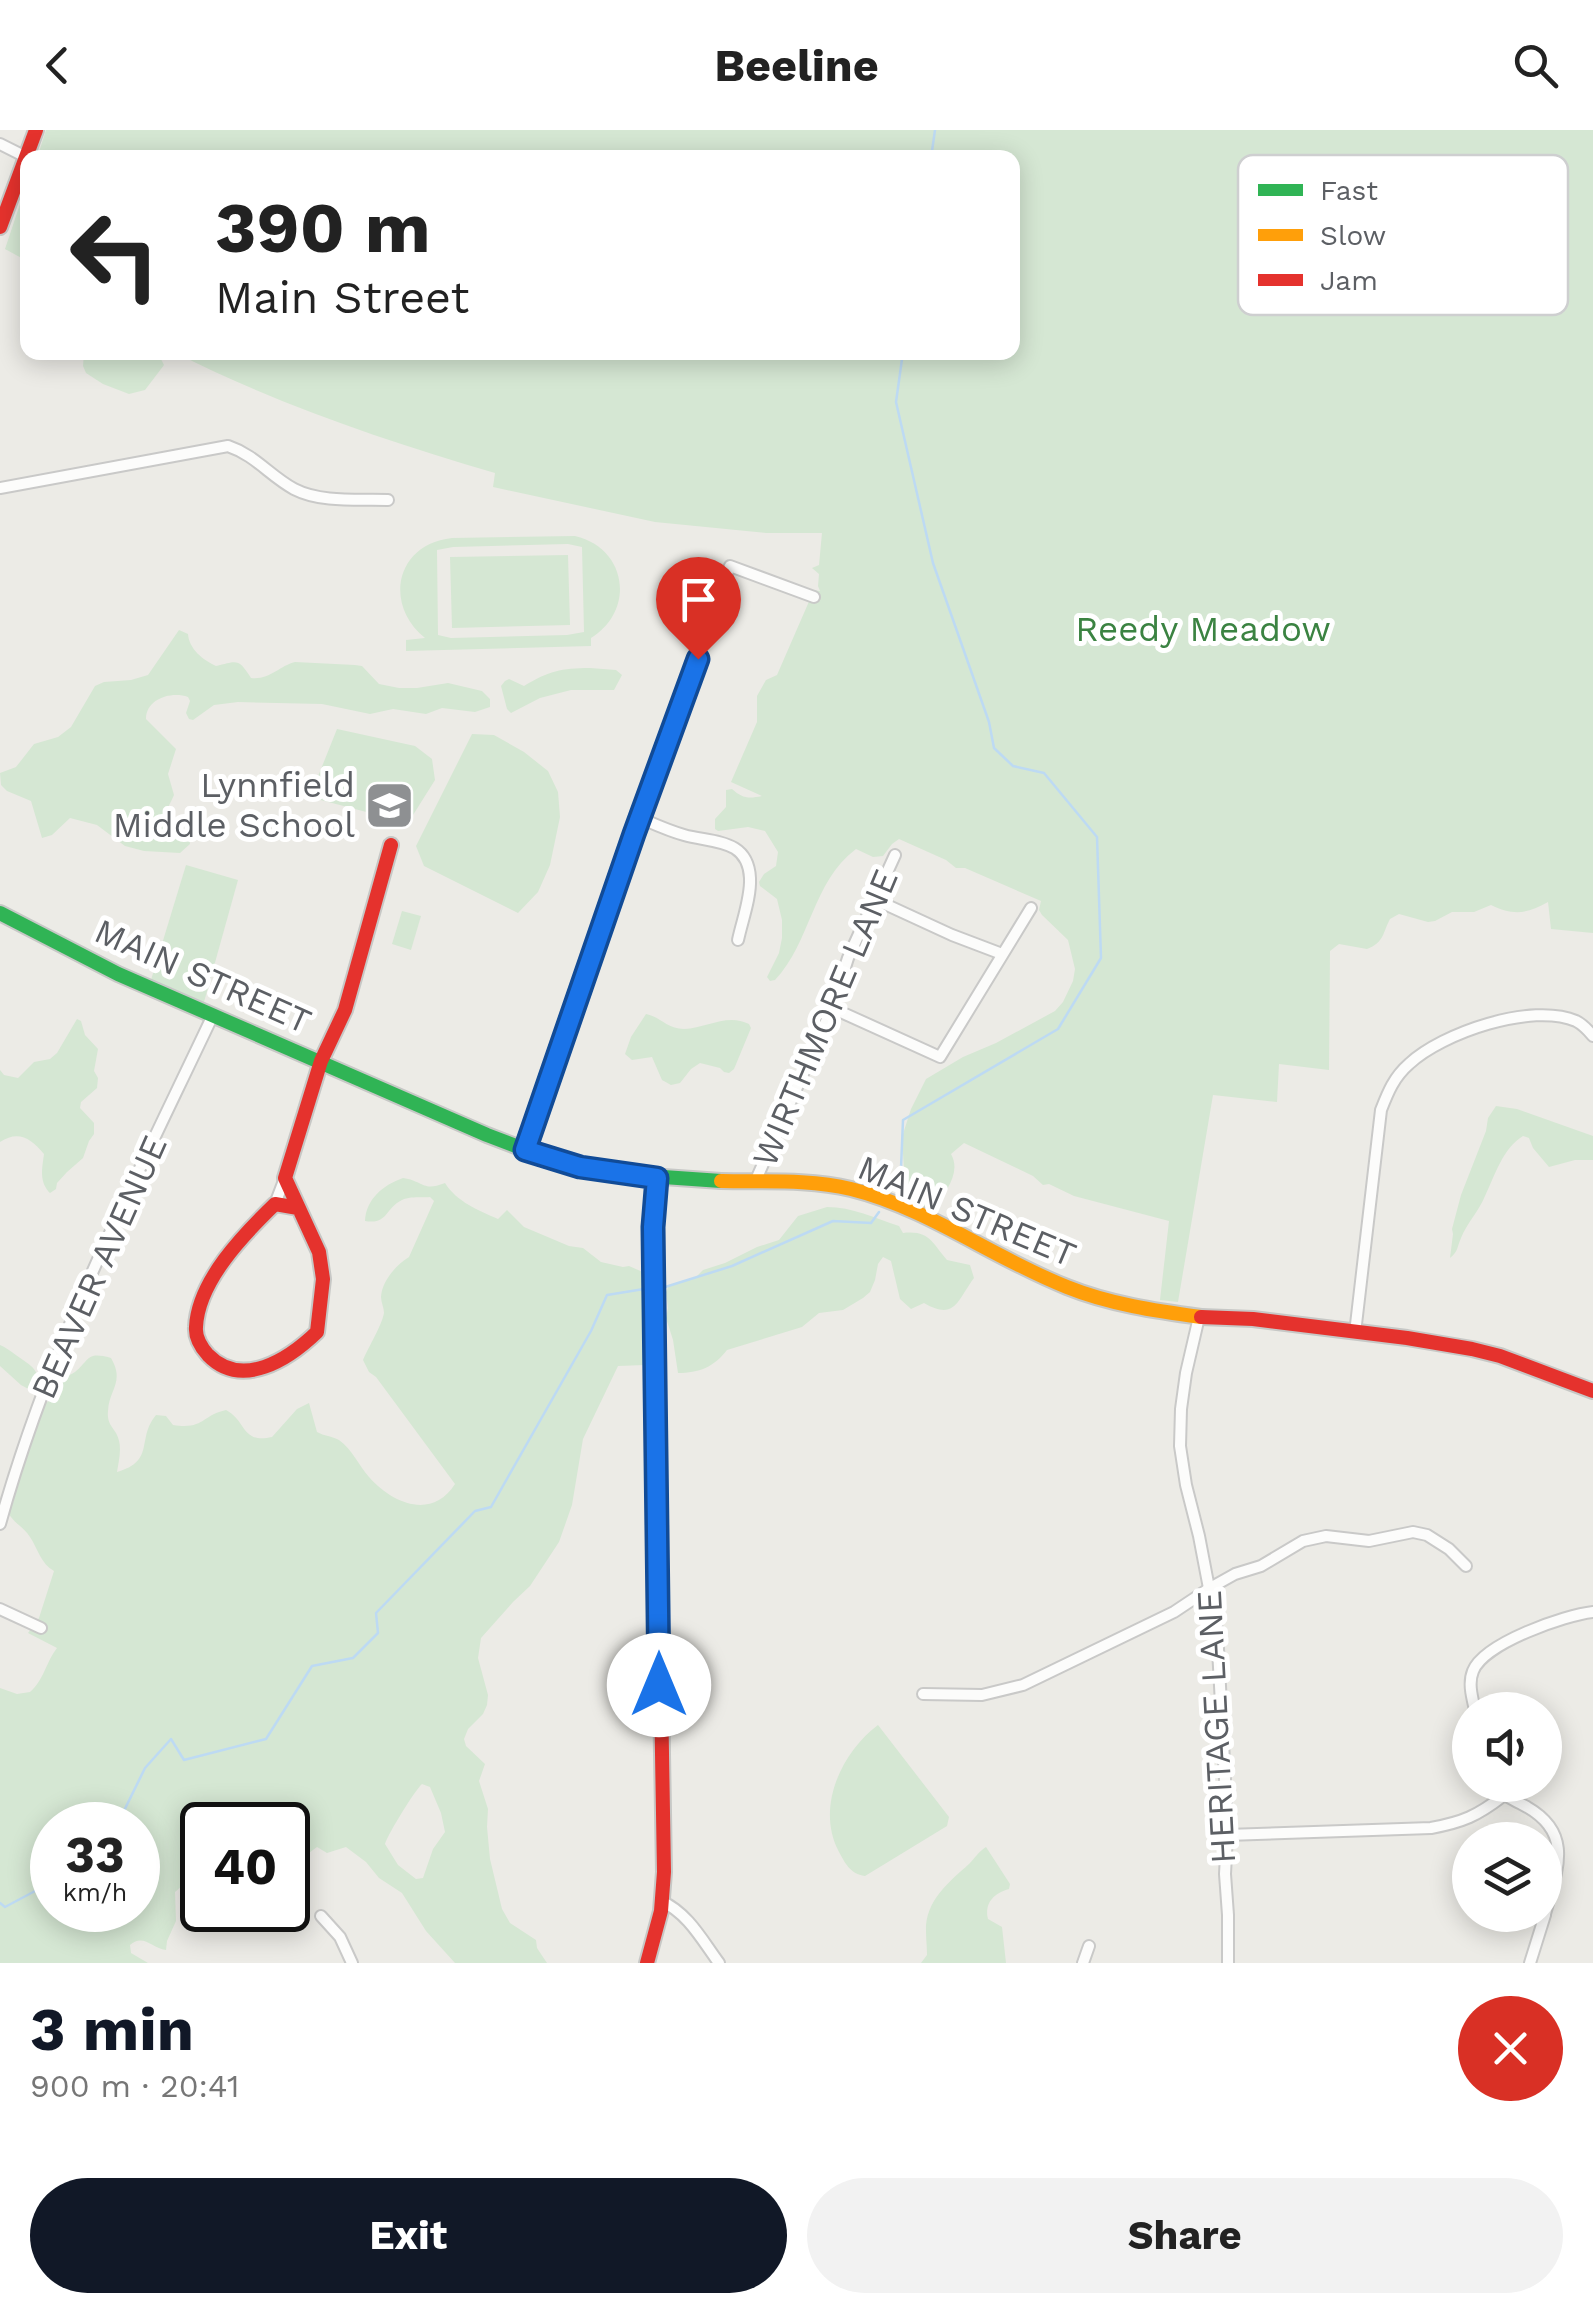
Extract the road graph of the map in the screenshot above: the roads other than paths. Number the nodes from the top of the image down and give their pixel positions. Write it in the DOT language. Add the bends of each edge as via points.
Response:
graph roads {
  1 [pos="20,173"];
  2 [pos="0,226"];
  3 [pos="0,488"];
  4 [pos="388,500"];
  5 [pos="814,597"];
  6 [pos="640,818"];
  7 [pos="391,845"];
  8 [pos="895,855"];
  9 [pos="876,900"];
  10 [pos="1031,908"];
  11 [pos="0,913"];
  12 [pos="738,940"];
  13 [pos="1002,954"];
  14 [pos="832,1008"];
  15 [pos="213,1015"];
  16 [pos="1593,1036"];
  17 [pos="320,1061"];
  18 [pos="525,1150"];
  19 [pos="285,1178"];
  20 [pos="657,1178"];
  21 [pos="755,1182"];
  22 [pos="275,1204"];
  23 [pos="298,1208"];
  24 [pos="1199,1316"];
  25 [pos="1355,1333"];
  26 [pos="1593,1391"];
  27 [pos="0,1524"];
  28 [pos="1466,1566"];
  29 [pos="1210,1588"];
  30 [pos="0,1609"];
  31 [pos="1593,1612"];
  32 [pos="41,1628"];
  33 [pos="1471,1692"];
  34 [pos="923,1694"];
  35 [pos="1495,1802"];
  36 [pos="1516,1802"];
  37 [pos="1549,1822"];
  38 [pos="1227,1835"];
  39 [pos="662,1901"];
  40 [pos="321,1916"];
  41 [pos="1539,1932"];
  42 [pos="1088,1946"];
  43 [pos="352,1963"];
  44 [pos="647,1963"];
  45 [pos="719,1963"];
  46 [pos="1083,1963"];
  47 [pos="1228,1963"];
  48 [pos="1530,1963"];
  1 -- 2 [label="street"];
  3 -- 4 [label="street" via="228,446 296,490"];
  5 -- 6 [label="street" via="730,566"];
  6 -- 12 [label="street" via="723,842 741,854 750,885"];
  6 -- 18 [label="street"];
  7 -- 17 [label="street" via="345,1010"];
  8 -- 9 [label="street, WIRTHMORE LANE"];
  9 -- 13 [label="street"];
  9 -- 14 [label="street, WIRTHMORE LANE"];
  10 -- 13 [label="street"];
  11 -- 15 [label="street, MAIN STREET"];
  13 -- 14 [label="street" via="940,1057"];
  14 -- 21 [label="street, WIRTHMORE LANE"];
  15 -- 17 [label="street, MAIN STREET"];
  15 -- 27 [label="street, BEAVER AVENUE" via="85,1284"];
  16 -- 25 [label="street" via="1579,1022 1553,1015 1496,1022 1434,1046 1393,1081 1376,1140"];
  17 -- 18 [label="street, MAIN STREET"];
  17 -- 19 [label="street"];
  18 -- 20 [label="street, MAIN STREET" via="580,1167"];
  19 -- 22 [label="street"];
  19 -- 23 [label="street"];
  20 -- 21 [label="street, MAIN STREET"];
  20 -- 39 [label="street"];
  21 -- 24 [label="street, MAIN STREET" via="862,1192 1069,1288"];
  22 -- 23 [label="street"];
  22 -- 23 [label="street" via="226,1257 196,1324 201,1348 229,1371 282,1360 317,1332 321,1265"];
  24 -- 25 [label="street, MAIN STREET"];
  24 -- 29 [label="street, HERITAGE LANE" via="1180,1409 1180,1446"];
  25 -- 26 [label="street, MAIN STREET" via="1500,1356"];
  28 -- 29 [label="street" via="1414,1532 1368,1541 1326,1536"];
  29 -- 34 [label="street" via="1023,1686 982,1696"];
  29 -- 38 [label="street, HERITAGE LANE"];
  30 -- 32 [label="street"];
  31 -- 33 [label="street" via="1556,1620 1484,1654 1472,1673"];
  35 -- 38 [label="street" via="1460,1823 1431,1828"];
  36 -- 37 [label="street"];
  38 -- 47 [label="street, HERITAGE LANE"];
  39 -- 44 [label="street"];
  39 -- 45 [label="street" via="685,1917"];
  40 -- 43 [label="street"];
  41 -- 48 [label="street"];
  42 -- 46 [label="street"];
}
